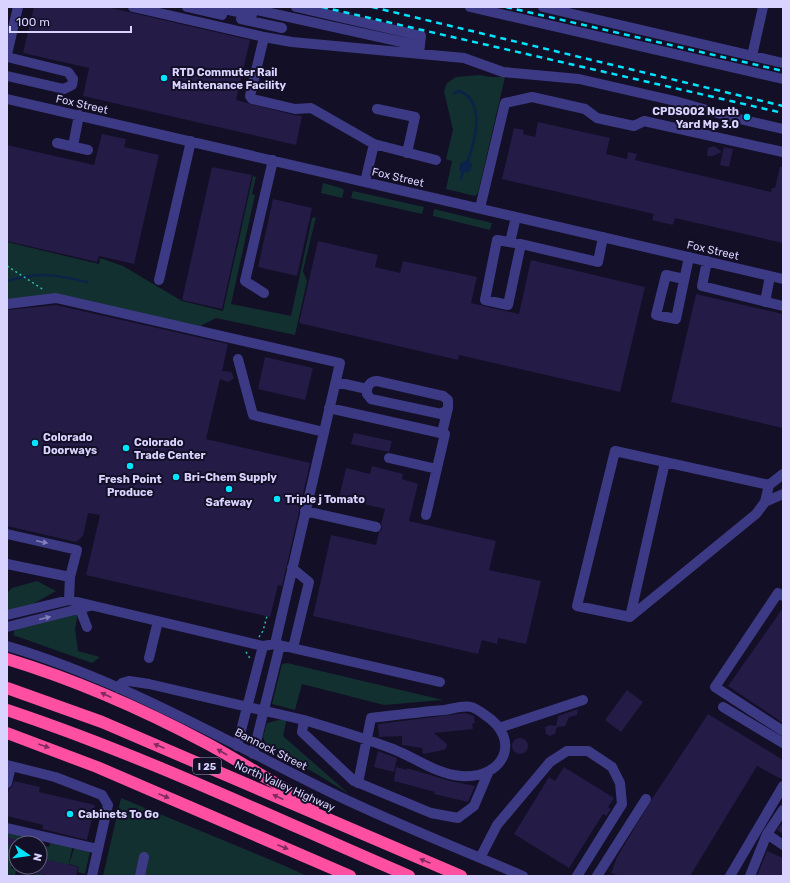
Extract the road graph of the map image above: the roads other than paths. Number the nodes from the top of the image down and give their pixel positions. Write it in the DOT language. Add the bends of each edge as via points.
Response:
graph roads {
  1 [pos="18,7"];
  2 [pos="133,7"];
  3 [pos="187,7"];
  4 [pos="215,7"];
  5 [pos="243,7"];
  6 [pos="270,7"];
  7 [pos="296,7"];
  8 [pos="470,7"];
  9 [pos="543,7"];
  10 [pos="763,7"];
  11 [pos="285,17"];
  12 [pos="337,34"];
  13 [pos="371,36"];
  14 [pos="264,37"];
  15 [pos="279,40"];
  16 [pos="420,47"];
  17 [pos="368,50"];
  18 [pos="7,54"];
  19 [pos="752,56"];
  20 [pos="7,57"];
  21 [pos="783,63"];
  22 [pos="7,76"];
  23 [pos="783,79"];
  24 [pos="7,99"];
  25 [pos="377,109"];
  26 [pos="79,116"];
  27 [pos="783,129"];
  28 [pos="191,141"];
  29 [pos="57,142"];
  30 [pos="374,144"];
  31 [pos="73,146"];
  32 [pos="88,150"];
  33 [pos="783,152"];
  34 [pos="407,153"];
  35 [pos="273,160"];
  36 [pos="436,160"];
  37 [pos="364,182"];
  38 [pos="480,208"];
  39 [pos="516,217"];
  40 [pos="603,237"];
  41 [pos="510,242"];
  42 [pos="521,244"];
  43 [pos="689,257"];
  44 [pos="707,261"];
  45 [pos="770,276"];
  46 [pos="684,279"];
  47 [pos="783,279"];
  48 [pos="159,280"];
  49 [pos="264,293"];
  50 [pos="765,302"];
  51 [pos="7,304"];
  52 [pos="783,306"];
  53 [pos="238,359"];
  54 [pos="336,382"];
  55 [pos="367,389"];
  56 [pos="449,406"];
  57 [pos="330,408"];
  58 [pos="324,432"];
  59 [pos="442,433"];
  60 [pos="389,458"];
  61 [pos="665,462"];
  62 [pos="437,469"];
  63 [pos="783,474"];
  64 [pos="769,485"];
  65 [pos="783,494"];
  66 [pos="765,502"];
  67 [pos="306,511"];
  68 [pos="426,515"];
  69 [pos="376,527"];
  70 [pos="7,534"];
  71 [pos="7,564"];
  72 [pos="292,568"];
  73 [pos="70,577"];
  74 [pos="783,596"];
  75 [pos="69,600"];
  76 [pos="93,606"];
  77 [pos="80,609"];
  78 [pos="7,615"];
  79 [pos="630,618"];
  80 [pos="158,621"];
  81 [pos="7,627"];
  82 [pos="87,627"];
  83 [pos="277,644"];
  84 [pos="7,646"];
  85 [pos="263,646"];
  86 [pos="294,648"];
  87 [pos="149,658"];
  88 [pos="7,659"];
  89 [pos="440,682"];
  90 [pos="7,688"];
  91 [pos="118,688"];
  92 [pos="583,700"];
  93 [pos="247,705"];
  94 [pos="723,707"];
  95 [pos="264,708"];
  96 [pos="7,710"];
  97 [pos="304,720"];
  98 [pos="499,728"];
  99 [pos="783,731"];
  100 [pos="7,733"];
  101 [pos="367,740"];
  102 [pos="783,743"];
  103 [pos="237,746"];
  104 [pos="253,754"];
  105 [pos="9,766"];
  106 [pos="488,773"];
  107 [pos="7,783"];
  108 [pos="358,783"];
  109 [pos="783,786"];
  110 [pos="646,799"];
  111 [pos="783,810"];
  112 [pos="7,828"];
  113 [pos="767,834"];
  114 [pos="378,840"];
  115 [pos="783,845"];
  116 [pos="98,849"];
  117 [pos="144,857"];
  118 [pos="480,858"];
  119 [pos="92,876"];
  120 [pos="140,876"];
  121 [pos="350,876"];
  122 [pos="409,876"];
  123 [pos="461,876"];
  124 [pos="523,876"];
  125 [pos="577,876"];
  126 [pos="598,876"];
  127 [pos="730,876"];
  128 [pos="750,876"];
  1 -- 18 [label="street"];
  2 -- 14 [label="street"];
  3 -- 11 [label="street"];
  4 -- 11 [label="street"];
  5 -- 11 [label="street"];
  6 -- 11 [label="street"];
  7 -- 16 [label="street" via="421,36"];
  8 -- 23 [label="street"];
  9 -- 19 [label="street"];
  10 -- 19 [label="street"];
  11 -- 12 [label="street"];
  11 -- 13 [label="street"];
  11 -- 15 [label="street"];
  11 -- 16 [label="street"];
  13 -- 16 [label="street"];
  13 -- 17 [label="street"];
  14 -- 15 [label="street"];
  14 -- 30 [label="street" via="250,96 252,99 295,109 318,110"];
  15 -- 17 [label="street"];
  16 -- 17 [label="street"];
  16 -- 27 [label="street" via="464,58 503,72 579,79"];
  19 -- 21 [label="street"];
  20 -- 22 [label="street" via="68,72 73,82 64,89"];
  24 -- 26 [label="street, Fox Street"];
  25 -- 34 [label="street" via="415,117"];
  26 -- 28 [label="street, Fox Street"];
  26 -- 31 [label="street"];
  28 -- 35 [label="street, Fox Street"];
  28 -- 48 [label="street"];
  29 -- 31 [label="street"];
  30 -- 34 [label="street"];
  30 -- 37 [label="street"];
  31 -- 32 [label="street"];
  33 -- 38 [label="street" via="644,121 634,126 597,118 585,109 532,97 505,103"];
  34 -- 36 [label="street"];
  35 -- 37 [label="street, Fox Street"];
  35 -- 49 [label="street" via="245,281"];
  37 -- 38 [label="street, Fox Street"];
  38 -- 39 [label="street, Fox Street"];
  39 -- 40 [label="street, Fox Street"];
  39 -- 41 [label="street"];
  40 -- 42 [label="street" via="598,262"];
  40 -- 43 [label="street, Fox Street"];
  41 -- 42 [label="street"];
  41 -- 42 [label="street" via="497,240 485,300 508,305"];
  43 -- 44 [label="street, Fox Street"];
  43 -- 46 [label="street"];
  44 -- 45 [label="street, Fox Street"];
  44 -- 50 [label="street" via="702,286"];
  45 -- 47 [label="street, Fox Street"];
  45 -- 50 [label="street"];
  50 -- 52 [label="street"];
  51 -- 54 [label="street" via="56,298 340,364"];
  53 -- 58 [label="street" via="253,415"];
  54 -- 55 [label="street"];
  54 -- 57 [label="street"];
  55 -- 56 [label="street" via="371,382 377,381 443,396 448,400"];
  55 -- 56 [label="street" via="369,397 374,400 441,414 446,412"];
  56 -- 59 [label="street"];
  57 -- 58 [label="street"];
  57 -- 59 [label="street"];
  58 -- 67 [label="street"];
  59 -- 62 [label="street" via="445,434"];
  60 -- 62 [label="street"];
  61 -- 64 [label="street"];
  61 -- 79 [label="street"];
  61 -- 79 [label="street" via="615,451 577,606"];
  62 -- 68 [label="street"];
  63 -- 64 [label="street"];
  64 -- 66 [label="street"];
  65 -- 66 [label="street"];
  66 -- 79 [label="street" via="756,514"];
  67 -- 69 [label="street"];
  67 -- 72 [label="street"];
  70 -- 73 [label="street, one-way" via="78,550"];
  71 -- 73 [label="street"];
  72 -- 83 [label="street"];
  72 -- 86 [label="street" via="309,582"];
  73 -- 75 [label="street"];
  74 -- 99 [label="street" via="778,593 715,687"];
  75 -- 76 [label="street"];
  75 -- 78 [label="street"];
  76 -- 77 [label="street"];
  76 -- 80 [label="street"];
  81 -- 77 [label="street, one-way"];
  77 -- 82 [label="street"];
  80 -- 85 [label="street"];
  80 -- 87 [label="street"];
  83 -- 85 [label="street"];
  83 -- 86 [label="street"];
  83 -- 95 [label="street" via="275,664"];
  84 -- 91 [label="street, Bannock Street" via="62,664"];
  85 -- 93 [label="street"];
  86 -- 89 [label="street"];
  114 -- 88 [label="highway, one-way" via="206,743 158,719 82,685"];
  114 -- 90 [label="highway, North Valley Highway / I 25, one-way" via="102,722"];
  91 -- 93 [label="street" via="122,683 129,681"];
  91 -- 103 [label="street, Bannock Street"];
  92 -- 98 [label="street"];
  93 -- 95 [label="street"];
  93 -- 103 [label="street"];
  94 -- 102 [label="street"];
  95 -- 97 [label="street"];
  95 -- 104 [label="street"];
  96 -- 122 [label="highway" via="142,759"];
  97 -- 101 [label="street"];
  97 -- 108 [label="street" via="302,732"];
  98 -- 101 [label="street" via="495,722 471,707 371,718"];
  98 -- 106 [label="street" via="505,750 499,764"];
  100 -- 121 [label="highway, one-way" via="97,767"];
  101 -- 106 [label="street" via="404,754 435,770 459,776"];
  101 -- 108 [label="street"];
  103 -- 104 [label="street, Bannock Street"];
  104 -- 118 [label="street, Bannock Street" via="362,807"];
  105 -- 107 [label="street"];
  105 -- 116 [label="street" via="55,777 102,795 108,805"];
  106 -- 108 [label="street" via="474,806 458,818 431,813"];
  109 -- 127 [label="street"];
  110 -- 126 [label="street"];
  111 -- 113 [label="street"];
  112 -- 116 [label="street"];
  113 -- 115 [label="street"];
  113 -- 128 [label="street"];
  123 -- 114 [label="highway, North Valley Highway / I 25, one-way"];
  116 -- 119 [label="street"];
  117 -- 120 [label="street"];
  118 -- 124 [label="street, Bannock Street"];
  118 -- 125 [label="street" via="497,825 550,762 567,751 588,751 612,767 620,783 622,804"];
}
